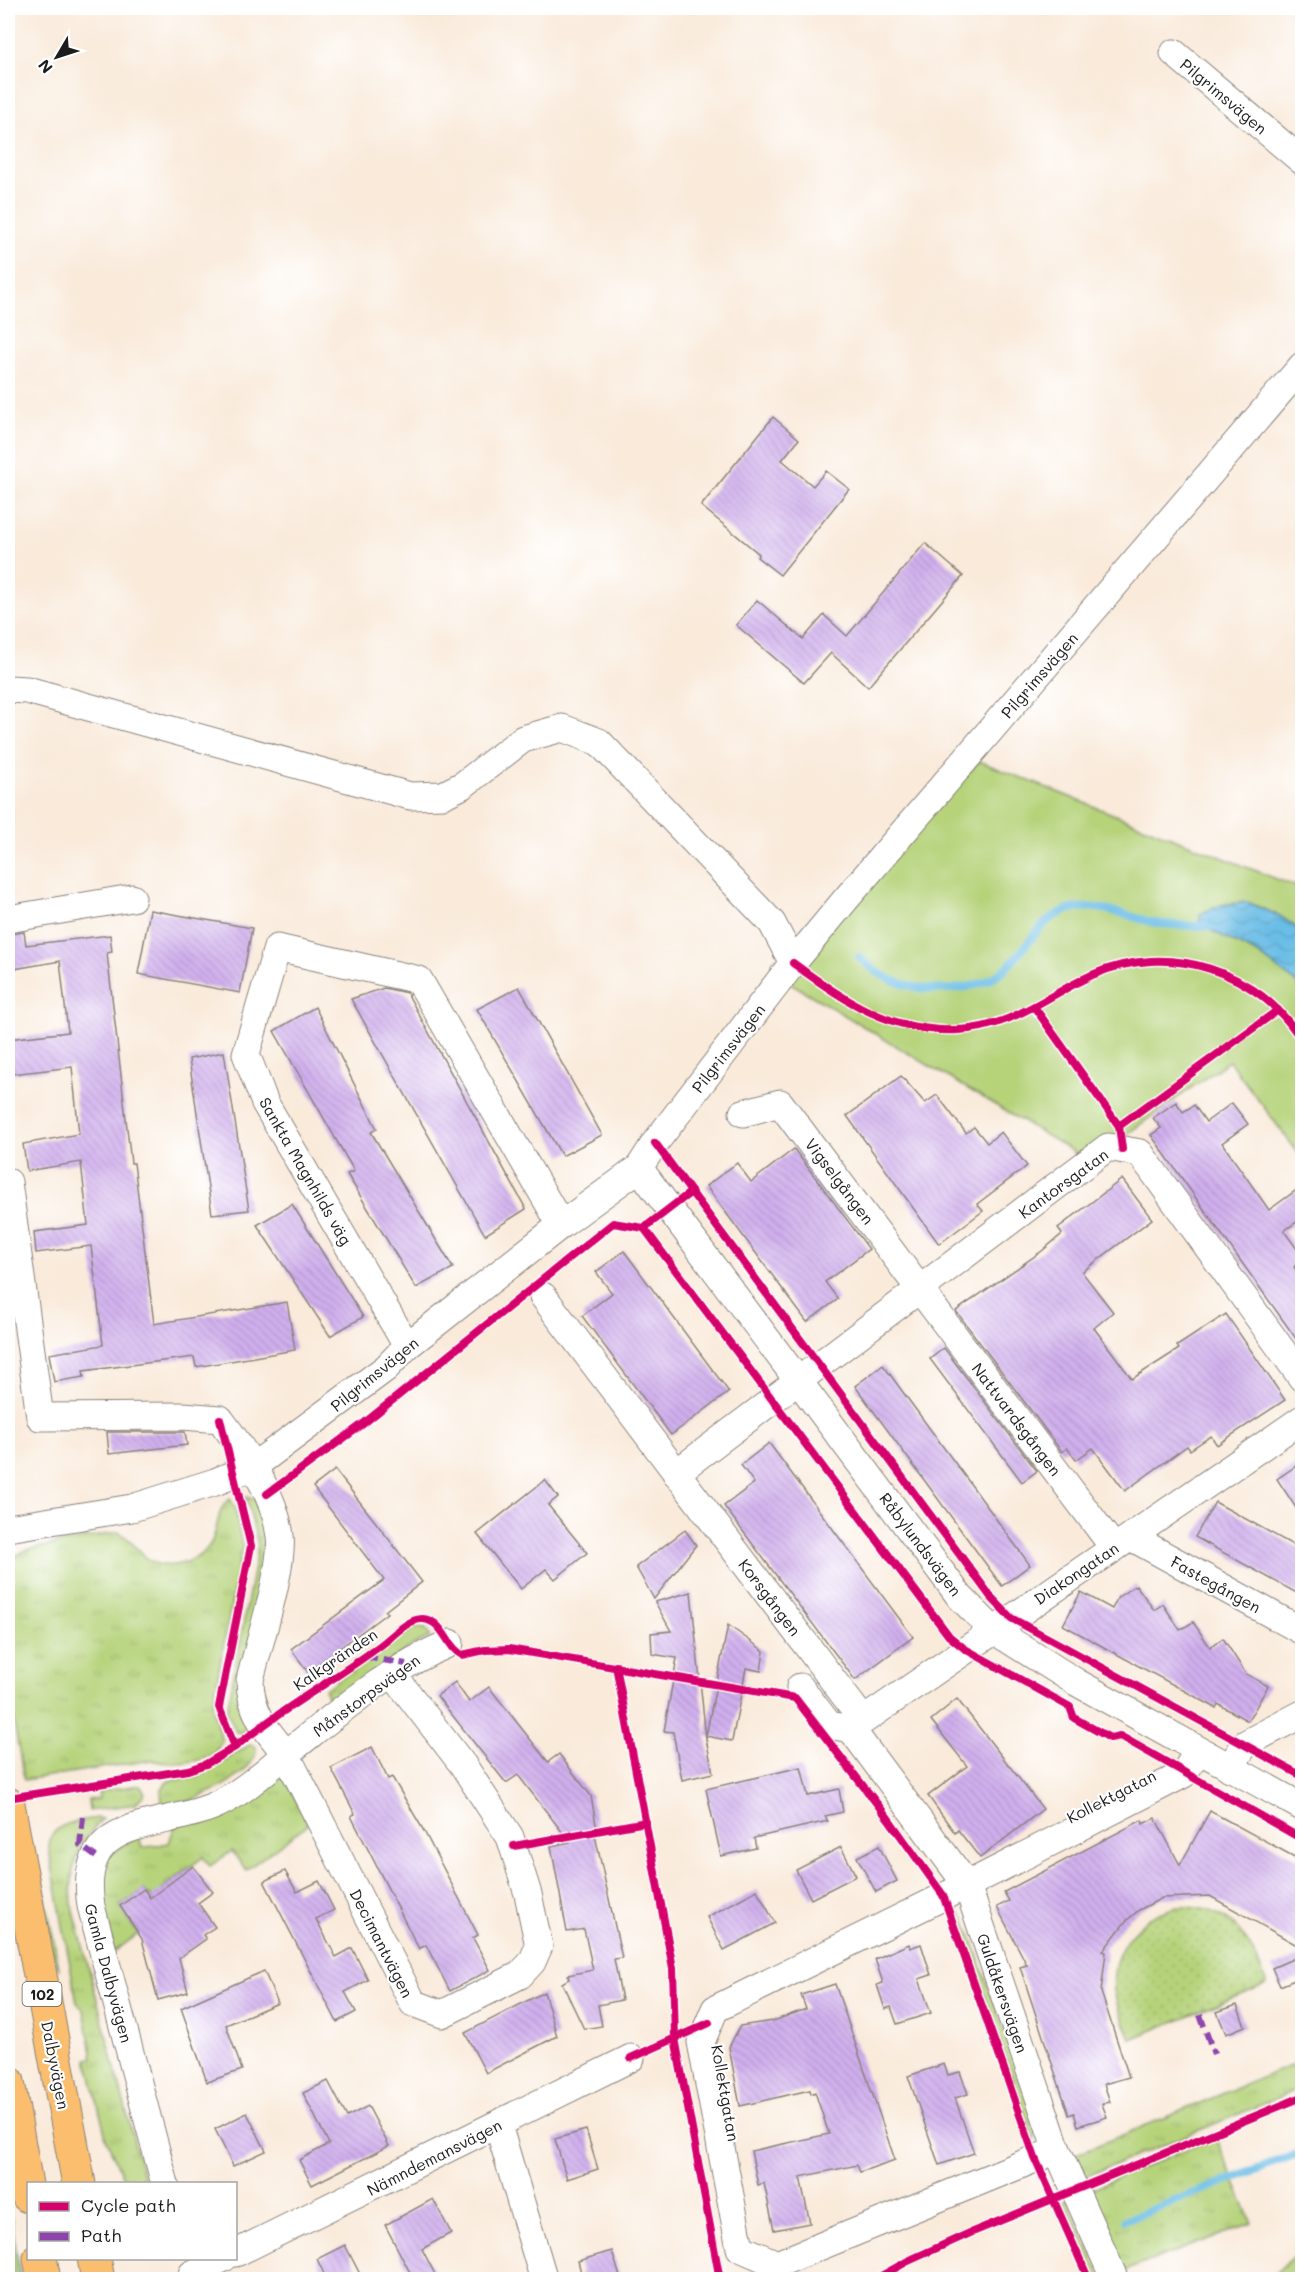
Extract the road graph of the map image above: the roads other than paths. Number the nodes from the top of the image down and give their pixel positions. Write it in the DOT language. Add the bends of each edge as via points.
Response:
graph roads {
  1 [pos="1174,53"];
  2 [pos="1302,161"];
  3 [pos="1302,366"];
  4 [pos="8,689"];
  5 [pos="132,898"];
  6 [pos="8,919"];
  7 [pos="793,963"];
  8 [pos="743,1113"];
  9 [pos="639,1168"];
  10 [pos="8,1182"];
  11 [pos="561,1225"];
  12 [pos="921,1290"];
  13 [pos="543,1296"];
  14 [pos="407,1346"];
  15 [pos="1302,1378"];
  16 [pos="798,1381"];
  17 [pos="1302,1419"];
  18 [pos="254,1466"];
  19 [pos="676,1473"];
  20 [pos="8,1528"];
  21 [pos="1122,1542"];
  22 [pos="993,1630"];
  23 [pos="1302,1632"];
  24 [pos="450,1642"];
  25 [pos="392,1673"];
  26 [pos="800,1688"];
  27 [pos="1302,1714"];
  28 [pos="857,1725"];
  29 [pos="1198,1750"];
  30 [pos="286,1754"];
  31 [pos="1230,1768"];
  32 [pos="8,1804"];
  33 [pos="1302,1807"];
  34 [pos="967,1885"];
  35 [pos="619,2069"];
  36 [pos="8,2082"];
  37 [pos="498,2125"];
  38 [pos="1057,2150"];
  39 [pos="79,2182"];
  40 [pos="164,2182"];
  41 [pos="27,2190"];
  42 [pos="237,2253"];
  43 [pos="40,2260"];
  44 [pos="94,2260"];
  45 [pos="221,2260"];
  46 [pos="191,2271"];
  47 [pos="44,2280"];
  48 [pos="98,2280"];
  49 [pos="544,2280"];
  50 [pos="1115,2280"];
  1 -- 2 [label="street, Pilgrimsvägen"];
  3 -- 7 [label="street, Pilgrimsvägen"];
  4 -- 7 [label="street" via="27,690 411,796 443,795 463,785 523,739 562,728 599,742 772,923"];
  5 -- 6 [label="street"];
  7 -- 9 [label="street, Pilgrimsvägen"];
  8 -- 12 [label="street, Vigselgången" via="780,1103"];
  9 -- 11 [label="street, Pilgrimsvägen"];
  9 -- 16 [label="street, Råbylundsvägen"];
  10 -- 18 [label="street" via="40,1417 220,1419"];
  11 -- 14 [label="street, Pilgrimsvägen"];
  11 -- 14 [label="street, Sankta Magnhilds väg" via="420,980 277,948 246,1054 265,1103"];
  12 -- 15 [label="street, Kantorsgatan" via="1108,1147 1140,1153"];
  12 -- 16 [label="street, Kantorsgatan"];
  12 -- 21 [label="street, Nattvardsgången"];
  13 -- 19 [label="street, Korsgången"];
  14 -- 18 [label="street, Pilgrimsvägen" via="386,1368"];
  16 -- 19 [label="street"];
  16 -- 22 [label="street, Råbylundsvägen" via="960,1597"];
  17 -- 21 [label="street, Diakongatan"];
  18 -- 20 [label="street, Pilgrimsvägen" via="132,1508"];
  18 -- 30 [label="street" via="275,1515 280,1538 250,1695 262,1725"];
  19 -- 28 [label="street, Korsgången"];
  21 -- 22 [label="street, Diakongatan"];
  21 -- 23 [label="street, Fastegången"];
  22 -- 28 [label="street, Diakongatan"];
  22 -- 29 [label="street, Råbylundsvägen"];
  24 -- 25 [label="street, Månstorpsvägen"];
  25 -- 30 [label="street, Månstorpsvägen"];
  25 -- 30 [label="street, Decimantvägen" via="463,1765 514,1846 539,1946 520,1975 442,2014 413,2003"];
  26 -- 28 [label="street" via="829,1725"];
  27 -- 31 [label="street" via="1245,1744"];
  28 -- 34 [label="street, Guldåkersvägen"];
  29 -- 31 [label="street, Råbylundsvägen"];
  29 -- 34 [label="street, Kollektgatan" via="1184,1774"];
  30 -- 40 [label="street, Gamla Dalbyvägen" via="212,1806 122,1831 106,1842 91,1869 91,1906"];
  31 -- 33 [label="street, Råbylundsvägen"];
  32 -- 39 [label="main road, Dalbyvägen / 102"];
  34 -- 38 [label="street, Guldåkersvägen"];
  34 -- 38 [label="street, Kollektgatan" via="715,2009 701,2042 740,2248 777,2264"];
  35 -- 37 [label="street, Nämndemansvägen"];
  36 -- 41 [label="main road"];
  37 -- 42 [label="street, Nämndemansvägen"];
  37 -- 49 [label="street"];
  38 -- 50 [label="street, Guldåkersvägen"];
  43 -- 47 [label="main road"];
  44 -- 48 [label="main road"];
  45 -- 46 [label="street"];
}
